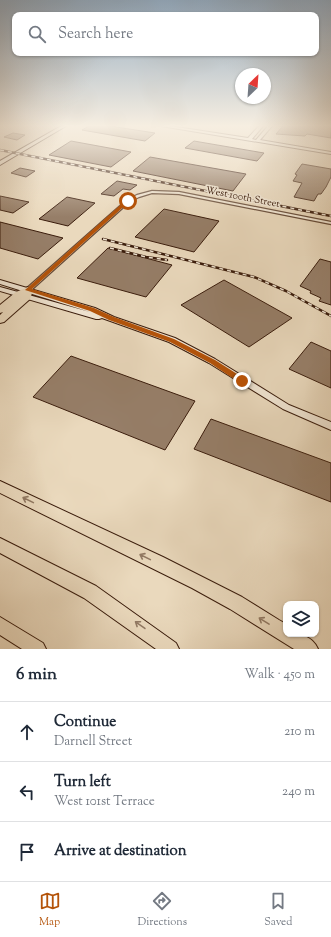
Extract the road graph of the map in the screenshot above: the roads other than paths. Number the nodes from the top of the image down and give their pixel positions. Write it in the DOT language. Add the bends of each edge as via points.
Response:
graph roads {
  1 [pos="12,156"];
  2 [pos="0,163"];
  3 [pos="331,223"];
  4 [pos="0,282"];
  5 [pos="0,289"];
  6 [pos="24,293"];
  7 [pos="0,310"];
  8 [pos="0,320"];
  9 [pos="331,426"];
  10 [pos="0,487"];
  11 [pos="0,545"];
  12 [pos="0,625"];
  13 [pos="37,649"];
  14 [pos="170,649"];
  15 [pos="310,649"];
  1 -- 2 [label="main road"];
  3 -- 6 [label="street, West 100th Street" via="179,192 152,192 128,201"];
  4 -- 6 [label="main road"];
  5 -- 6 [label="main road"];
  6 -- 7 [label="highway"];
  6 -- 8 [label="highway"];
  6 -- 9 [label="main road" via="89,315 152,332 212,361 283,405"];
  15 -- 10 [label="highway, one-way" via="186,577"];
  14 -- 11 [label="highway, one-way" via="90,592"];
  12 -- 13 [label="highway"];
}
